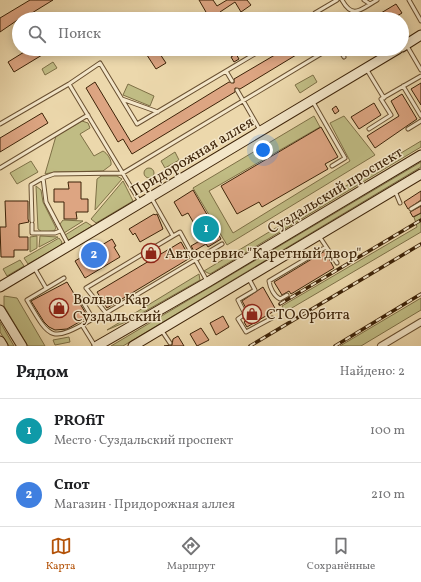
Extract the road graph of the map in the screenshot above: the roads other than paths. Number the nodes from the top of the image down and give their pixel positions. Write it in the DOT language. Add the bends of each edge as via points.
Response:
graph roads {
  1 [pos="337,0"];
  2 [pos="342,0"];
  3 [pos="364,0"];
  4 [pos="377,0"];
  5 [pos="408,0"];
  6 [pos="370,4"];
  7 [pos="317,12"];
  8 [pos="421,21"];
  9 [pos="421,35"];
  10 [pos="409,43"];
  11 [pos="409,55"];
  12 [pos="251,56"];
  13 [pos="317,56"];
  14 [pos="387,56"];
  15 [pos="366,68"];
  16 [pos="421,70"];
  17 [pos="226,71"];
  18 [pos="421,76"];
  19 [pos="232,81"];
  20 [pos="69,84"];
  21 [pos="403,86"];
  22 [pos="237,90"];
  23 [pos="384,98"];
  24 [pos="122,99"];
  25 [pos="243,100"];
  26 [pos="312,101"];
  27 [pos="158,112"];
  28 [pos="88,115"];
  29 [pos="421,116"];
  30 [pos="421,121"];
  31 [pos="0,124"];
  32 [pos="369,129"];
  33 [pos="408,129"];
  34 [pos="261,131"];
  35 [pos="421,154"];
  36 [pos="332,166"];
  37 [pos="0,168"];
  38 [pos="122,173"];
  39 [pos="421,174"];
  40 [pos="43,178"];
  41 [pos="394,190"];
  42 [pos="151,197"];
  43 [pos="140,203"];
  44 [pos="400,203"];
  45 [pos="421,203"];
  46 [pos="411,208"];
  47 [pos="60,231"];
  48 [pos="318,235"];
  49 [pos="173,236"];
  50 [pos="222,244"];
  51 [pos="69,246"];
  52 [pos="326,247"];
  53 [pos="196,260"];
  54 [pos="337,263"];
  55 [pos="34,267"];
  56 [pos="248,277"];
  57 [pos="64,278"];
  58 [pos="208,282"];
  59 [pos="0,287"];
  60 [pos="46,288"];
  61 [pos="287,295"];
  62 [pos="81,299"];
  63 [pos="0,310"];
  64 [pos="272,318"];
  65 [pos="421,322"];
  66 [pos="82,325"];
  67 [pos="161,329"];
  68 [pos="0,341"];
  69 [pos="170,343"];
  70 [pos="3,346"];
  71 [pos="22,346"];
  72 [pos="96,346"];
  73 [pos="133,346"];
  74 [pos="381,346"];
  1 -- 7 [label="lane"];
  2 -- 6 [label="lane" via="349,11 353,12"];
  3 -- 6 [label="lane"];
  4 -- 6 [label="lane"];
  5 -- 8 [label="lane"];
  9 -- 10 [label="main road, Придорожная аллея"];
  11 -- 16 [label="lane"];
  12 -- 17 [label="lane"];
  13 -- 25 [label="lane"];
  14 -- 15 [label="main road, Придорожная аллея"];
  15 -- 23 [label="lane"];
  15 -- 26 [label="main road, Придорожная аллея"];
  17 -- 19 [label="lane"];
  17 -- 27 [label="lane"];
  18 -- 21 [label="lane"];
  20 -- 24 [label="lane" via="100,63"];
  20 -- 28 [label="lane"];
  20 -- 31 [label="lane"];
  21 -- 23 [label="lane"];
  21 -- 29 [label="lane"];
  22 -- 25 [label="lane"];
  23 -- 32 [label="lane" via="381,99 391,115"];
  24 -- 27 [label="lane"];
  24 -- 27 [label="lane" via="137,124"];
  25 -- 34 [label="lane"];
  25 -- 38 [label="lane"];
  26 -- 34 [label="main road, Придорожная аллея"];
  26 -- 36 [label="lane" via="345,158"];
  28 -- 37 [label="lane"];
  28 -- 38 [label="lane"];
  30 -- 33 [label="lane"];
  34 -- 42 [label="main road, Придорожная аллея"];
  35 -- 58 [label="main road, Суздальский проспект"];
  38 -- 40 [label="lane" via="54,174"];
  38 -- 43 [label="lane"];
  39 -- 41 [label="main road, Суздальский проспект"];
  40 -- 47 [label="lane" via="46,202"];
  40 -- 47 [label="lane" via="31,185 32,233"];
  41 -- 44 [label="lane"];
  41 -- 48 [label="main road, Суздальский проспект"];
  42 -- 43 [label="main road, Придорожная аллея"];
  42 -- 49 [label="lane"];
  43 -- 51 [label="main road, Придорожная аллея"];
  45 -- 46 [label="lane"];
  47 -- 51 [label="lane"];
  48 -- 52 [label="lane"];
  48 -- 56 [label="main road, Суздальский проспект"];
  49 -- 53 [label="lane" via="180,232"];
  49 -- 53 [label="lane" via="86,288 106,313"];
  50 -- 53 [label="lane"];
  51 -- 55 [label="main road, Придорожная аллея"];
  52 -- 54 [label="lane"];
  52 -- 61 [label="lane" via="269,281 269,286 276,297 280,299"];
  53 -- 58 [label="lane"];
  55 -- 59 [label="main road, Придорожная аллея"];
  55 -- 60 [label="lane"];
  56 -- 64 [label="lane" via="255,290 238,300 246,314 238,319 242,326 246,332"];
  56 -- 67 [label="main road, Суздальский проспект"];
  57 -- 60 [label="lane"];
  58 -- 72 [label="main road, Суздальский проспект"];
  60 -- 66 [label="lane" via="27,300 47,331 68,333"];
  62 -- 66 [label="lane" via="93,319"];
  63 -- 71 [label="main road"];
  65 -- 74 [label="street"];
  66 -- 72 [label="lane"];
  67 -- 69 [label="lane"];
  67 -- 73 [label="main road, Суздальский проспект"];
  68 -- 70 [label="main road"];
}
